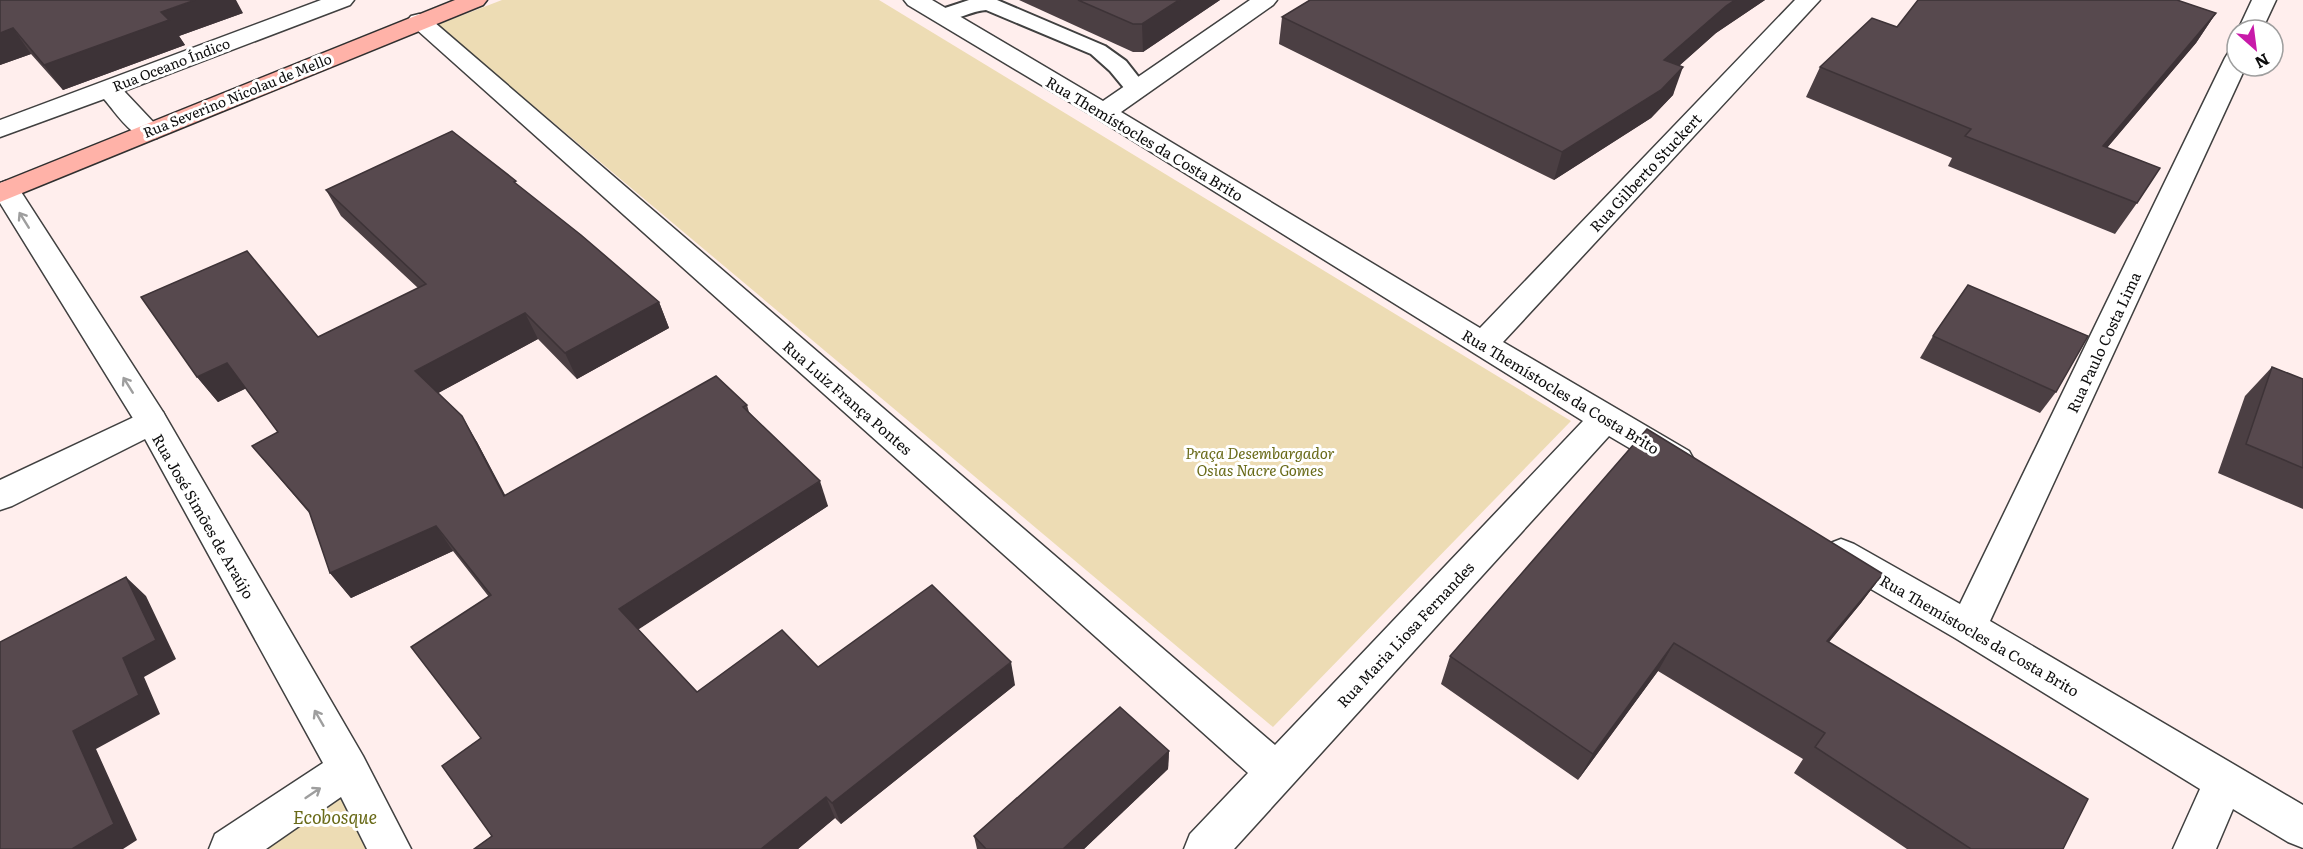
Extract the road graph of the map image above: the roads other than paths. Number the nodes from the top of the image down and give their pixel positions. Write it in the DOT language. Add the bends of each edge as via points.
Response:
graph roads {
  1 [pos="342,0"];
  2 [pos="475,0"];
  3 [pos="1265,0"];
  4 [pos="1808,0"];
  5 [pos="2264,0"];
  6 [pos="930,8"];
  7 [pos="2256,18"];
  8 [pos="419,21"];
  9 [pos="2228,78"];
  10 [pos="108,88"];
  11 [pos="1137,89"];
  12 [pos="1104,112"];
  13 [pos="0,129"];
  14 [pos="148,132"];
  15 [pos="3,192"];
  16 [pos="1483,344"];
  17 [pos="1605,419"];
  18 [pos="151,422"];
  19 [pos="1698,472"];
  20 [pos="0,496"];
  21 [pos="1813,538"];
  22 [pos="1968,627"];
  23 [pos="348,769"];
  24 [pos="1276,772"];
  25 [pos="2225,780"];
  26 [pos="2303,828"];
  27 [pos="230,849"];
  28 [pos="390,849"];
  29 [pos="1205,849"];
  30 [pos="2194,849"];
  1 -- 10 [label="street, Rua Oceano Índico"];
  2 -- 8 [label="main road, Rua Severino Nicolau de Mello"];
  3 -- 11 [label="street"];
  4 -- 16 [label="street, Rua Gilberto Stuckert"];
  5 -- 7 [label="street"];
  6 -- 11 [label="lane" via="989,4 1098,51 1118,66"];
  6 -- 12 [label="street, Rua Themístocles da Costa Brito"];
  8 -- 14 [label="main road, Rua Severino Nicolau de Mello"];
  8 -- 24 [label="street, Rua Luiz França Pontes"];
  9 -- 22 [label="street, Rua Paulo Costa Lima"];
  10 -- 13 [label="street, Rua Oceano Índico"];
  10 -- 14 [label="street"];
  11 -- 12 [label="street"];
  12 -- 16 [label="street, Rua Themístocles da Costa Brito"];
  14 -- 15 [label="main road, Rua Severino Nicolau de Mello"];
  18 -- 15 [label="street, Rua José Simões de Araújo, one-way"];
  16 -- 17 [label="street, Rua Themístocles da Costa Brito"];
  17 -- 19 [label="street, Rua Themístocles da Costa Brito"];
  17 -- 24 [label="street, Rua Maria Liosa Fernandes"];
  18 -- 20 [label="street"];
  23 -- 18 [label="street, Rua José Simões de Araújo, one-way"];
  21 -- 22 [label="street, Rua Themístocles da Costa Brito"];
  22 -- 25 [label="street, Rua Themístocles da Costa Brito"];
  27 -- 23 [label="street, one-way"];
  23 -- 28 [label="street, Rua José Simões de Araújo"];
  24 -- 29 [label="street, Rua Maria Liosa Fernandes"];
  25 -- 26 [label="street, Rua Themístocles da Costa Brito"];
  25 -- 30 [label="street"];
}
